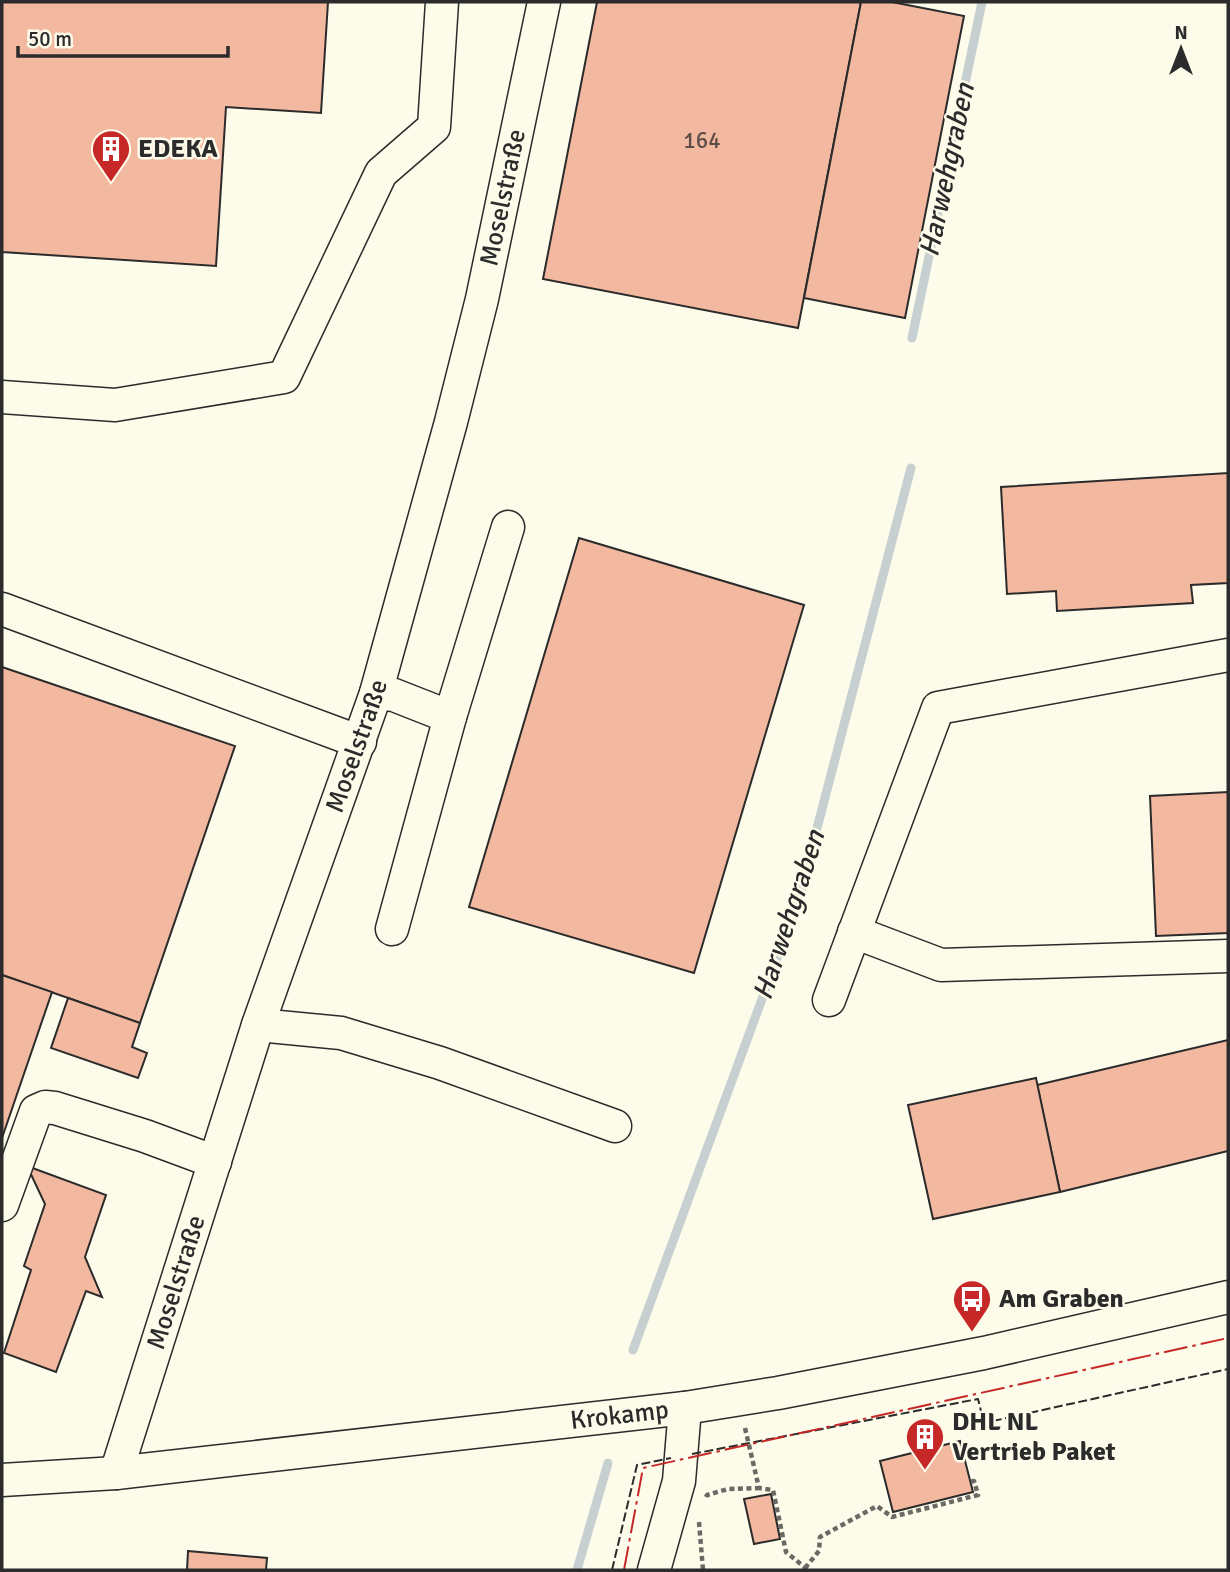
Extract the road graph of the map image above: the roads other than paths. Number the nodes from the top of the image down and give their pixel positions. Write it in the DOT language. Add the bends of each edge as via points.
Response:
graph roads {
  1 [pos="442,2"];
  2 [pos="544,2"];
  3 [pos="2,397"];
  4 [pos="508,527"];
  5 [pos="2,609"];
  6 [pos="1228,655"];
  7 [pos="376,694"];
  8 [pos="450,717"];
  9 [pos="360,742"];
  10 [pos="392,929"];
  11 [pos="854,932"];
  12 [pos="1228,956"];
  13 [pos="829,1000"];
  14 [pos="258,1025"];
  15 [pos="615,1126"];
  16 [pos="215,1162"];
  17 [pos="2,1205"];
  18 [pos="1228,1297"];
  19 [pos="685,1408"];
  20 [pos="116,1473"];
  21 [pos="2,1480"];
  22 [pos="654,1570"];
  1 -- 3 [label="street" via="434,127 381,173 284,377 115,405"];
  2 -- 7 [label="street, Moselstraße" via="482,299"];
  4 -- 8 [label="street"];
  5 -- 9 [label="street"];
  6 -- 11 [label="street" via="938,708"];
  7 -- 8 [label="street" via="394,695"];
  7 -- 9 [label="street, Moselstraße"];
  8 -- 10 [label="street"];
  9 -- 14 [label="street, Moselstraße"];
  11 -- 12 [label="street" via="941,965"];
  11 -- 13 [label="street"];
  14 -- 15 [label="street" via="341,1033"];
  14 -- 16 [label="street, Moselstraße"];
  16 -- 17 [label="street" via="45,1107 36,1111"];
  16 -- 20 [label="street, Moselstraße"];
  18 -- 19 [label="street, Krokamp" via="984,1353"];
  19 -- 20 [label="street, Krokamp"];
  19 -- 22 [label="street" via="679,1481"];
  20 -- 21 [label="street, Krokamp"];
}
